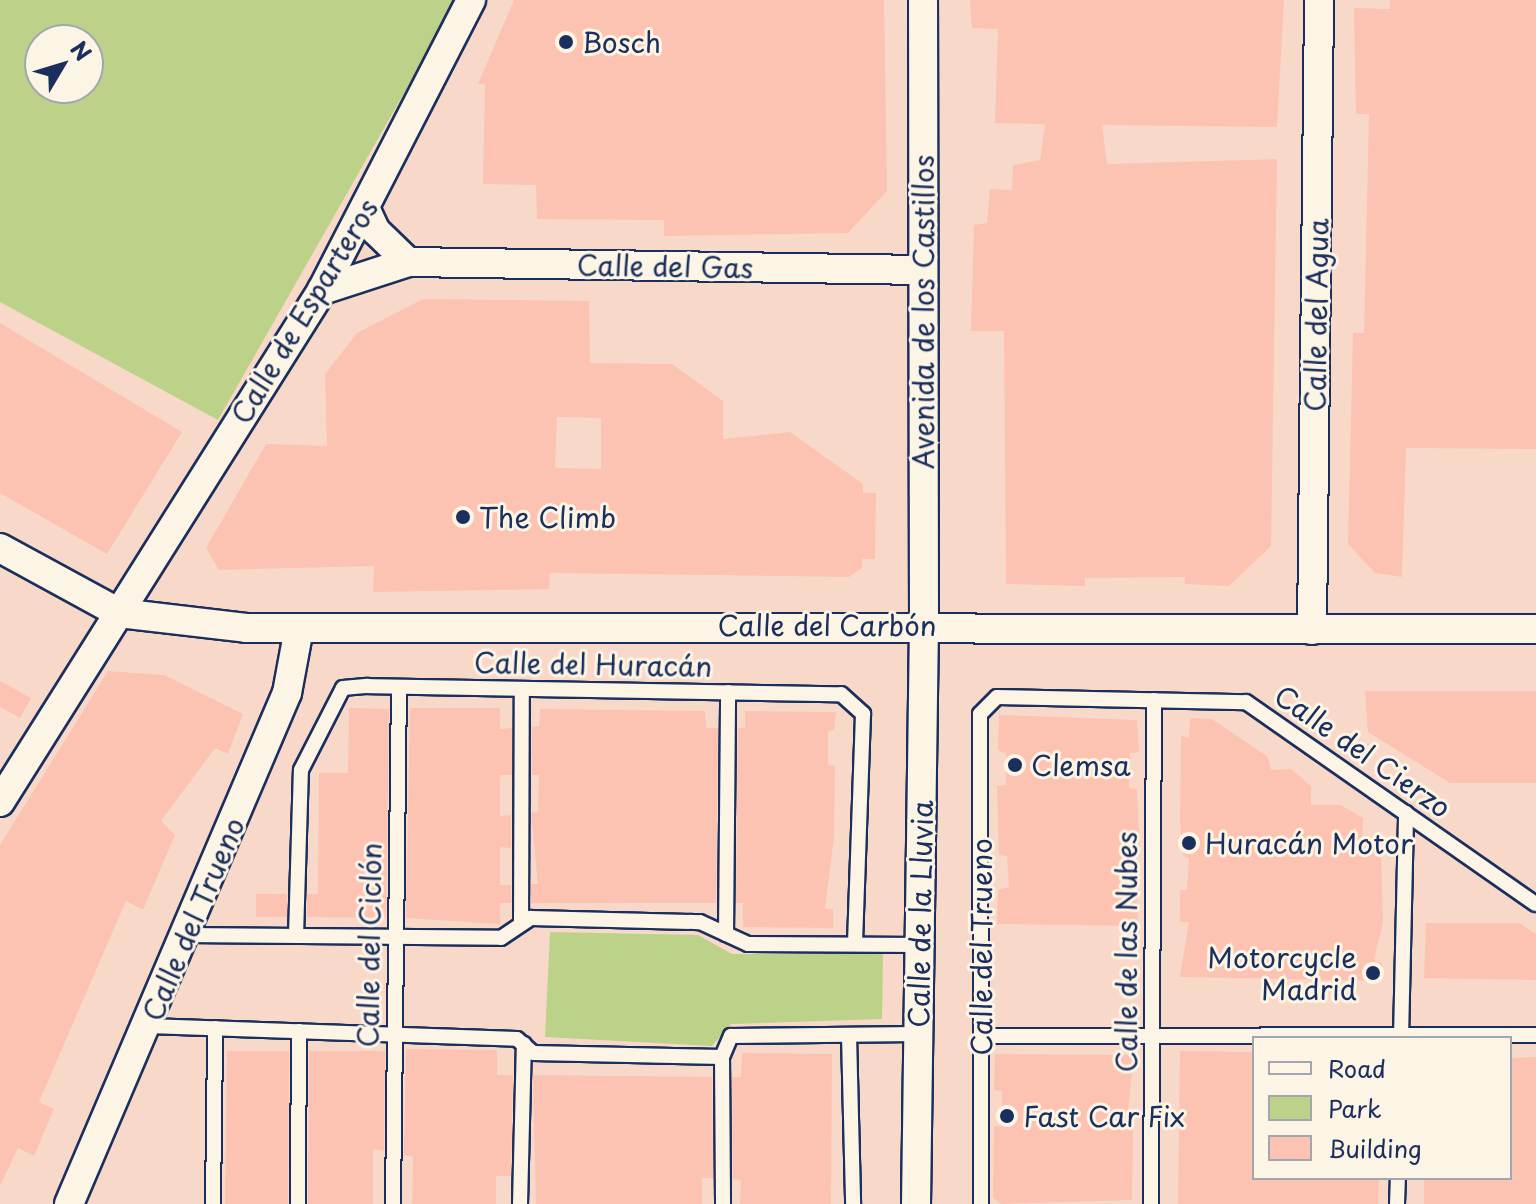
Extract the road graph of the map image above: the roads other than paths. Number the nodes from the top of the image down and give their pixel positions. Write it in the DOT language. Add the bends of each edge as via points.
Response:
graph roads {
  1 [pos="471,0"];
  2 [pos="923,0"];
  3 [pos="1319,0"];
  4 [pos="366,210"];
  5 [pos="408,262"];
  6 [pos="923,270"];
  7 [pos="322,290"];
  8 [pos="0,548"];
  9 [pos="119,613"];
  10 [pos="924,624"];
  11 [pos="299,628"];
  12 [pos="1536,629"];
  13 [pos="1312,630"];
  14 [pos="399,687"];
  15 [pos="522,689"];
  16 [pos="728,692"];
  17 [pos="997,697"];
  18 [pos="1154,700"];
  19 [pos="0,802"];
  20 [pos="1406,813"];
  21 [pos="1536,904"];
  22 [pos="521,924"];
  23 [pos="726,934"];
  24 [pos="186,935"];
  25 [pos="296,936"];
  26 [pos="393,937"];
  27 [pos="855,944"];
  28 [pos="920,945"];
  29 [pos="148,1026"];
  30 [pos="215,1028"];
  31 [pos="299,1031"];
  32 [pos="394,1034"];
  33 [pos="918,1034"];
  34 [pos="849,1035"];
  35 [pos="1536,1035"];
  36 [pos="981,1036"];
  37 [pos="1152,1036"];
  38 [pos="1252,1036"];
  39 [pos="1401,1036"];
  40 [pos="1468,1036"];
  41 [pos="524,1044"];
  42 [pos="722,1057"];
  43 [pos="1398,1180"];
  44 [pos="69,1204"];
  45 [pos="213,1204"];
  46 [pos="298,1204"];
  47 [pos="393,1204"];
  48 [pos="520,1204"];
  49 [pos="723,1204"];
  50 [pos="853,1204"];
  51 [pos="916,1204"];
  52 [pos="981,1204"];
  53 [pos="1151,1204"];
  54 [pos="1397,1204"];
  1 -- 4 [label="street, Calle de Esparteros"];
  2 -- 6 [label="street, Avenida de los Castillos"];
  3 -- 13 [label="street, Calle del Agua"];
  4 -- 5 [label="street" via="376,231"];
  4 -- 7 [label="street, Calle de Esparteros"];
  5 -- 6 [label="street, Calle del Gas"];
  5 -- 7 [label="street, Calle del Gas"];
  6 -- 10 [label="street, Avenida de los Castillos"];
  7 -- 9 [label="street, Calle de Esparteros"];
  8 -- 9 [label="street"];
  9 -- 11 [label="street, Calle del Carbón" via="207,625"];
  9 -- 19 [label="street, Calle de Esparteros"];
  10 -- 11 [label="street, Calle del Carbón"];
  10 -- 13 [label="street, Calle del Carbón"];
  10 -- 28 [label="street, Calle de la Lluvia"];
  11 -- 24 [label="street, Calle del Trueno" via="287,693"];
  12 -- 13 [label="street, Calle del Carbón"];
  14 -- 15 [label="lane, Calle del Huracán"];
  14 -- 25 [label="lane, Calle del Huracán" via="343,688 301,770"];
  14 -- 26 [label="lane, Calle del Ciclón"];
  15 -- 16 [label="lane, Calle del Huracán"];
  15 -- 22 [label="lane"];
  16 -- 23 [label="lane"];
  16 -- 27 [label="lane, Calle del Huracán" via="841,694 863,714"];
  17 -- 18 [label="lane, Calle del Cierzo"];
  17 -- 36 [label="lane, Calle del Trueno" via="980,714"];
  18 -- 20 [label="lane, Calle del Cierzo" via="1246,702"];
  18 -- 37 [label="lane, Calle de las Nubes"];
  20 -- 21 [label="lane, Calle del Cierzo"];
  20 -- 39 [label="lane"];
  22 -- 23 [label="lane" via="531,918 700,922"];
  22 -- 26 [label="lane" via="501,938"];
  23 -- 27 [label="lane" via="748,944"];
  24 -- 25 [label="lane"];
  24 -- 29 [label="street, Calle del Trueno"];
  25 -- 26 [label="lane"];
  26 -- 32 [label="lane, Calle del Ciclón"];
  27 -- 28 [label="lane"];
  28 -- 33 [label="street, Calle de la Lluvia"];
  29 -- 30 [label="lane"];
  29 -- 44 [label="street, Calle del Trueno"];
  30 -- 31 [label="lane"];
  30 -- 45 [label="lane"];
  31 -- 32 [label="lane"];
  31 -- 46 [label="lane"];
  32 -- 41 [label="lane" via="517,1039"];
  32 -- 47 [label="lane, Calle del Ciclón"];
  33 -- 34 [label="lane"];
  33 -- 51 [label="street, Calle de la Lluvia"];
  34 -- 42 [label="lane" via="731,1036"];
  34 -- 50 [label="lane"];
  35 -- 40 [label="lane"];
  36 -- 37 [label="lane"];
  36 -- 52 [label="lane, Calle del Trueno"];
  37 -- 38 [label="lane"];
  37 -- 53 [label="lane, Calle de las Nubes"];
  41 -- 42 [label="lane" via="533,1053"];
  41 -- 48 [label="lane"];
  42 -- 49 [label="lane"];
  43 -- 54 [label="lane"];
}
